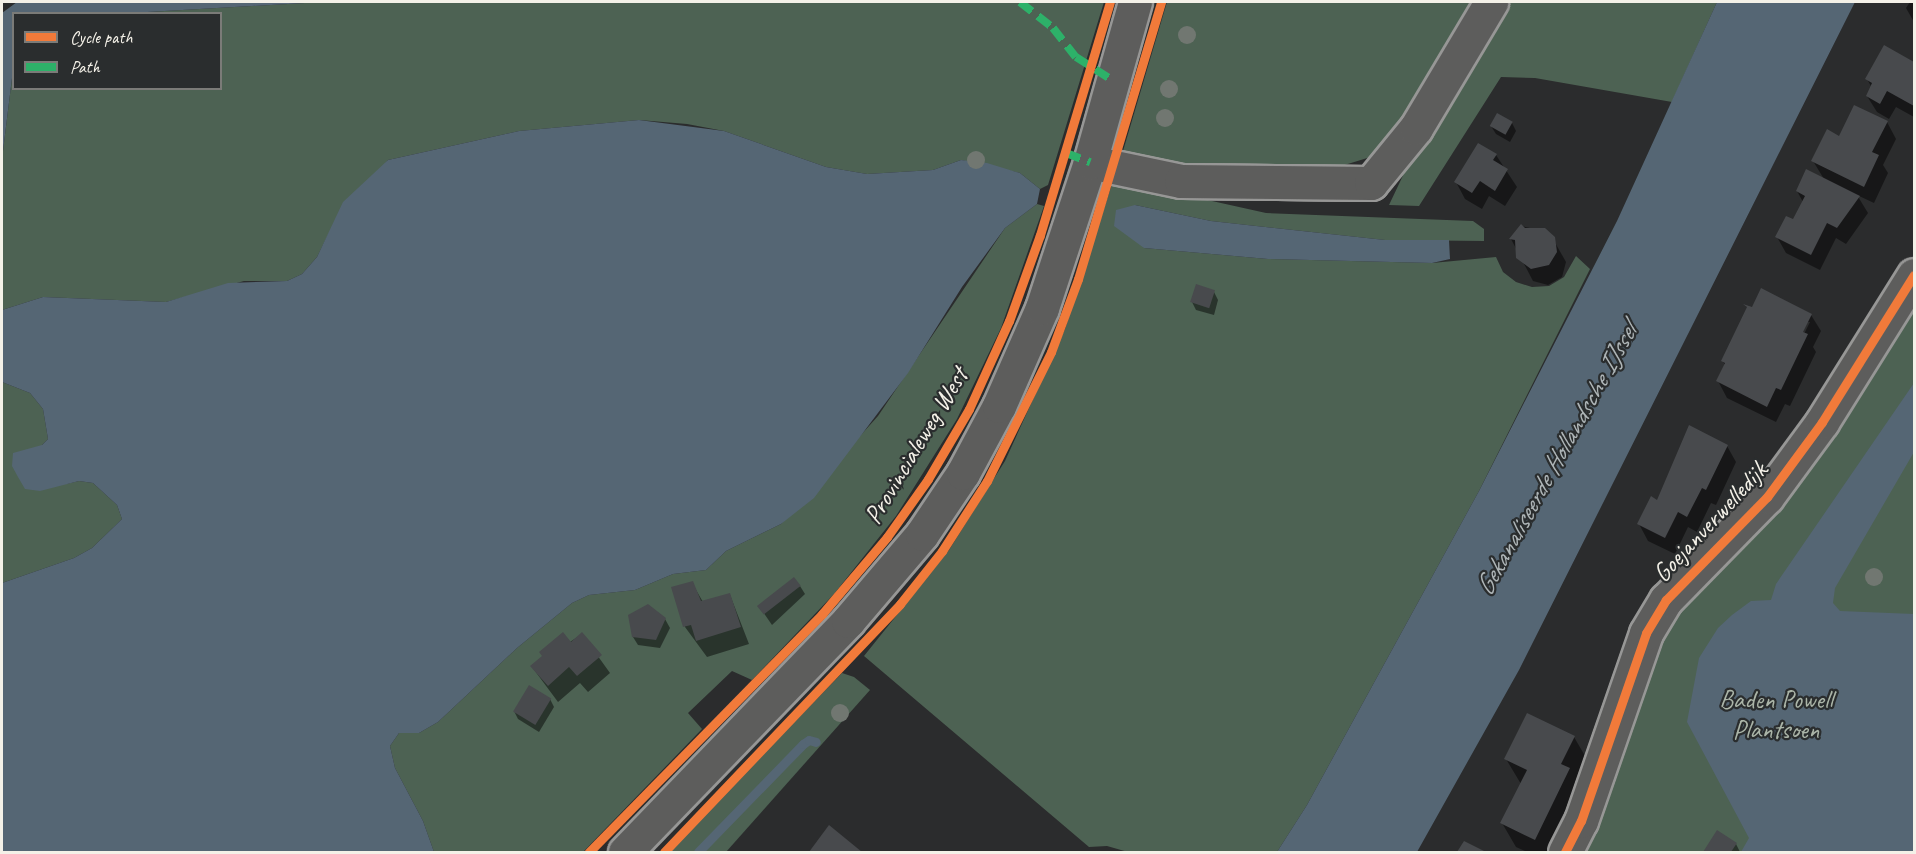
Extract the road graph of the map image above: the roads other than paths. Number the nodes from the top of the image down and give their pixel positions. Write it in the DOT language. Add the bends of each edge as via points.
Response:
graph roads {
  1 [pos="1135,2"];
  2 [pos="1491,2"];
  3 [pos="1090,162"];
  4 [pos="1914,275"];
  5 [pos="625,852"];
  6 [pos="1565,852"];
  1 -- 3 [label="main road, Provincialeweg West"];
  2 -- 3 [label="main road" via="1416,128 1371,183 1181,181"];
  3 -- 5 [label="main road, Provincialeweg West" via="1042,308 999,406 951,491 922,534 848,621"];
  4 -- 6 [label="main road, Goejanverwelledijk" via="1822,422 1767,497 1666,600 1646,633 1581,821"];
}
